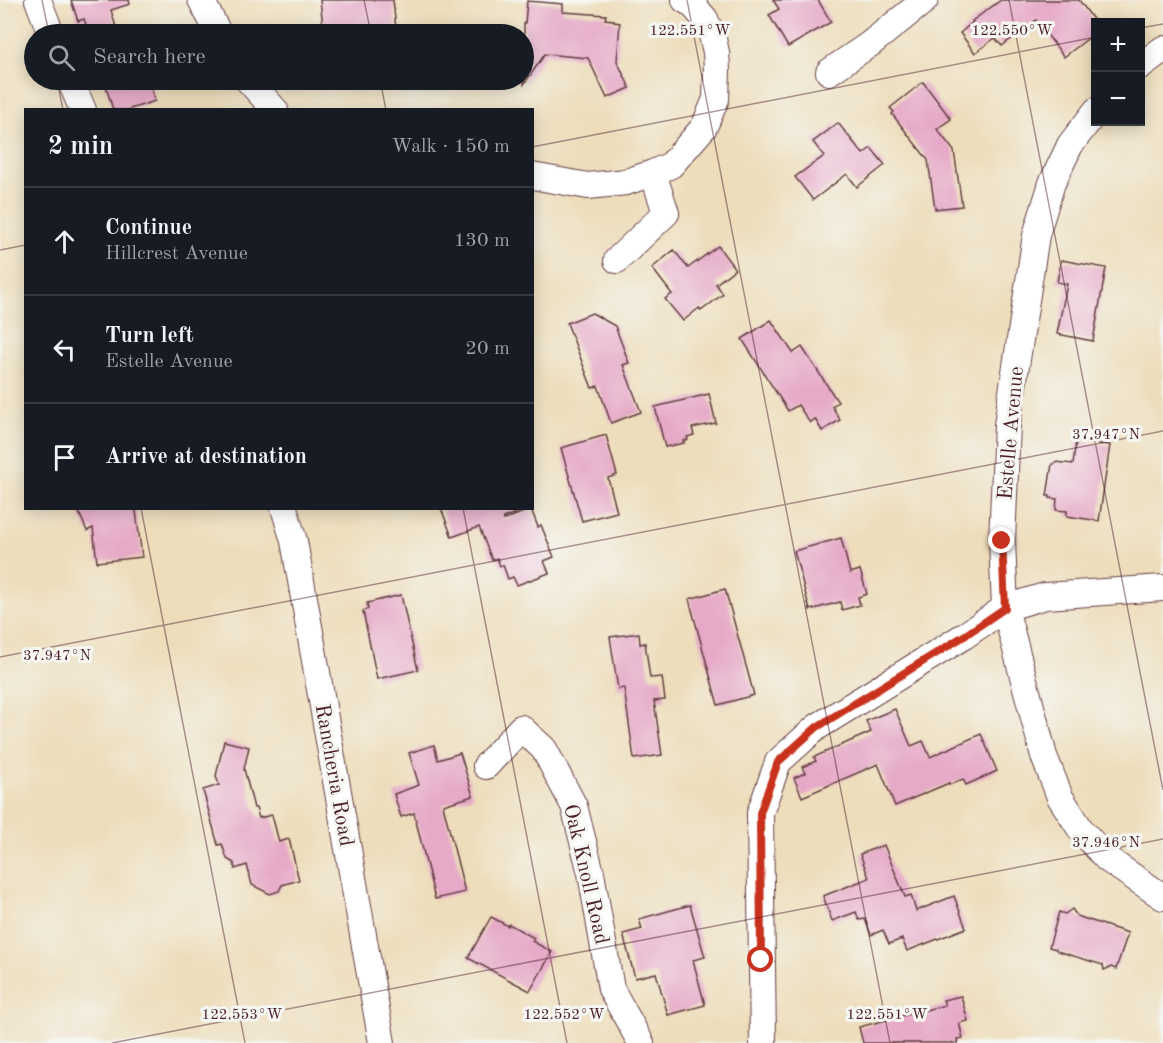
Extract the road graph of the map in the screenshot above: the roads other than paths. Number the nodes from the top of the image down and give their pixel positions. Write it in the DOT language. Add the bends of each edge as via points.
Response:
graph roads {
  1 [pos="38,0"];
  2 [pos="201,0"];
  3 [pos="685,0"];
  4 [pos="925,0"];
  5 [pos="47,24"];
  6 [pos="214,24"];
  7 [pos="1163,49"];
  8 [pos="1145,62"];
  9 [pos="829,72"];
  10 [pos="74,90"];
  11 [pos="257,90"];
  12 [pos="82,108"];
  13 [pos="273,108"];
  14 [pos="1091,116"];
  15 [pos="653,173"];
  16 [pos="534,176"];
  17 [pos="617,260"];
  18 [pos="285,510"];
  19 [pos="1163,588"];
  20 [pos="1005,608"];
  21 [pos="486,766"];
  22 [pos="1163,897"];
  23 [pos="382,1043"];
  24 [pos="641,1043"];
  25 [pos="763,1043"];
  1 -- 5 [label="street"];
  2 -- 6 [label="street"];
  3 -- 15 [label="street" via="705,19 712,35 716,99 704,127 671,165"];
  4 -- 9 [label="street"];
  7 -- 8 [label="street"];
  10 -- 12 [label="street"];
  11 -- 13 [label="street"];
  14 -- 20 [label="street, Estelle Avenue" via="1070,145 1052,183 1036,234 1007,425 1002,541"];
  15 -- 16 [label="street" via="626,182 588,186"];
  15 -- 17 [label="street" via="666,213"];
  18 -- 23 [label="street, Rancheria Road" via="294,541"];
  19 -- 20 [label="street" via="1045,596"];
  20 -- 22 [label="street, Estelle Avenue" via="1044,756 1060,797 1081,830 1107,858"];
  20 -- 25 [label="street" via="817,727 778,762 760,813"];
  21 -- 24 [label="street, Oak Knoll Road" via="520,729 544,749 559,775 574,806 591,873 611,989"];
}
